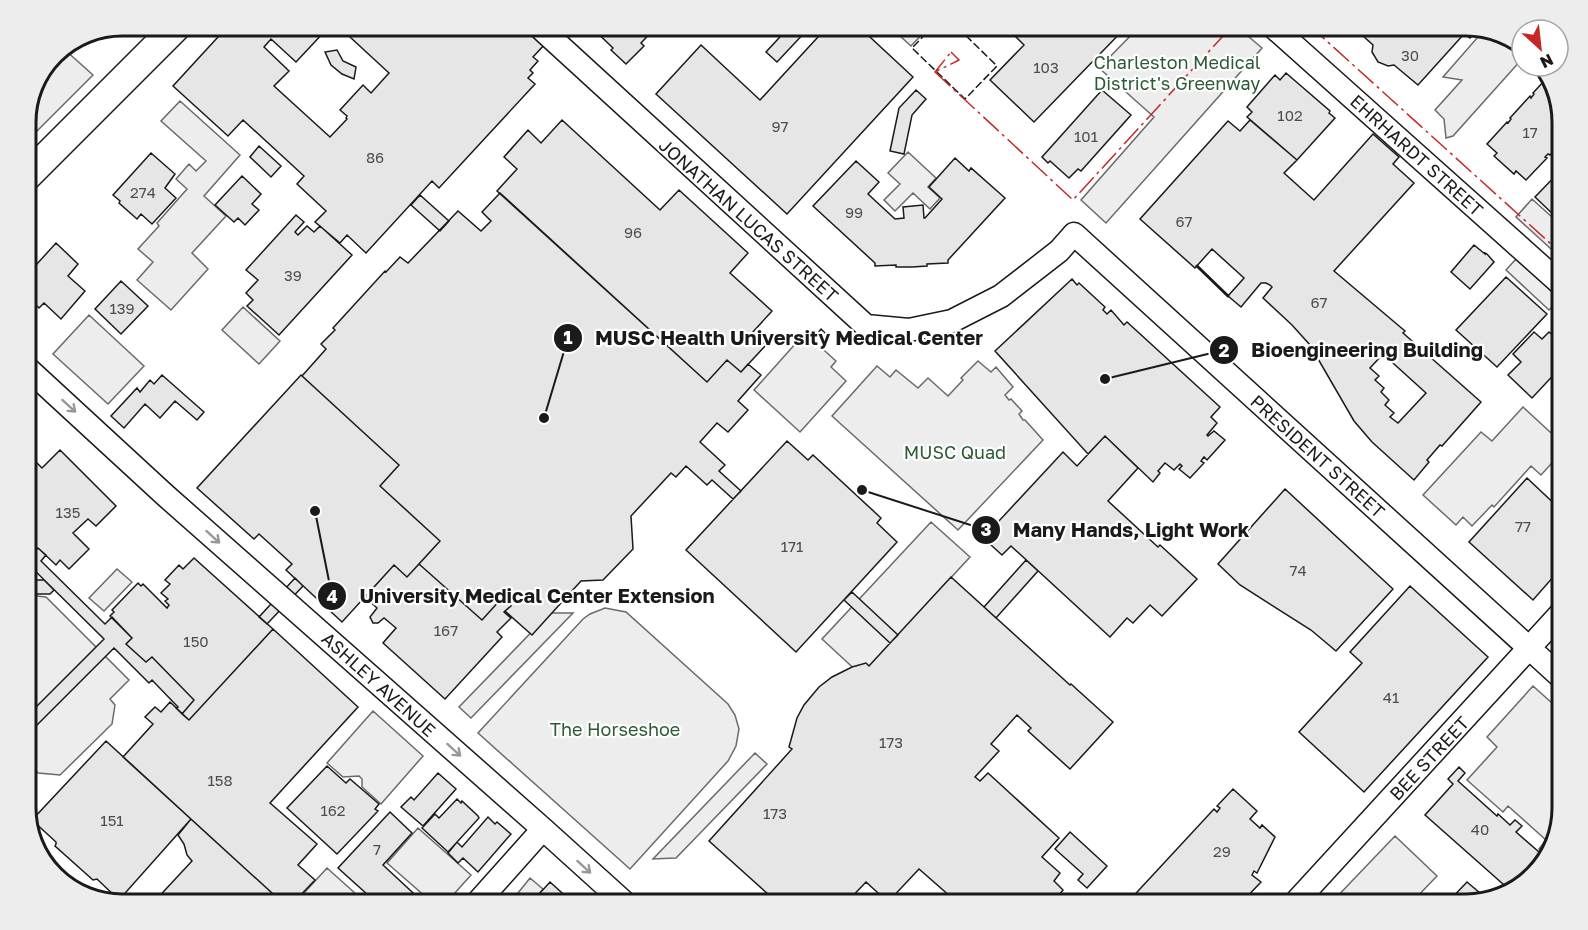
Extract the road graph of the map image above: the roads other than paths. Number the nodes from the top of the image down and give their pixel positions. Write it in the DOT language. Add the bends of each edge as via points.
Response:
graph roads {
  1 [pos="168,36"];
  2 [pos="548,36"];
  3 [pos="1282,36"];
  4 [pos="36,167"];
  5 [pos="1074,234"];
  6 [pos="1552,276"];
  7 [pos="36,376"];
  8 [pos="1552,623"];
  9 [pos="1530,648"];
  10 [pos="1552,669"];
  11 [pos="543,829"];
  12 [pos="485,894"];
  13 [pos="615,894"];
  14 [pos="1303,894"];
  1 -- 4 [label="main road"];
  2 -- 5 [label="street, JONATHAN LUCAS STREET" via="866,326 909,330 952,321 1001,296 1059,251"];
  3 -- 6 [label="street, EHRHARDT STREET"];
  5 -- 9 [label="street, PRESIDENT STREET"];
  7 -- 11 [label="street, ASHLEY AVENUE, one-way"];
  8 -- 9 [label="street, BEE STREET"];
  9 -- 10 [label="street, PRESIDENT STREET"];
  9 -- 14 [label="street, BEE STREET"];
  11 -- 12 [label="street"];
  11 -- 13 [label="street, ASHLEY AVENUE, one-way"];
}
